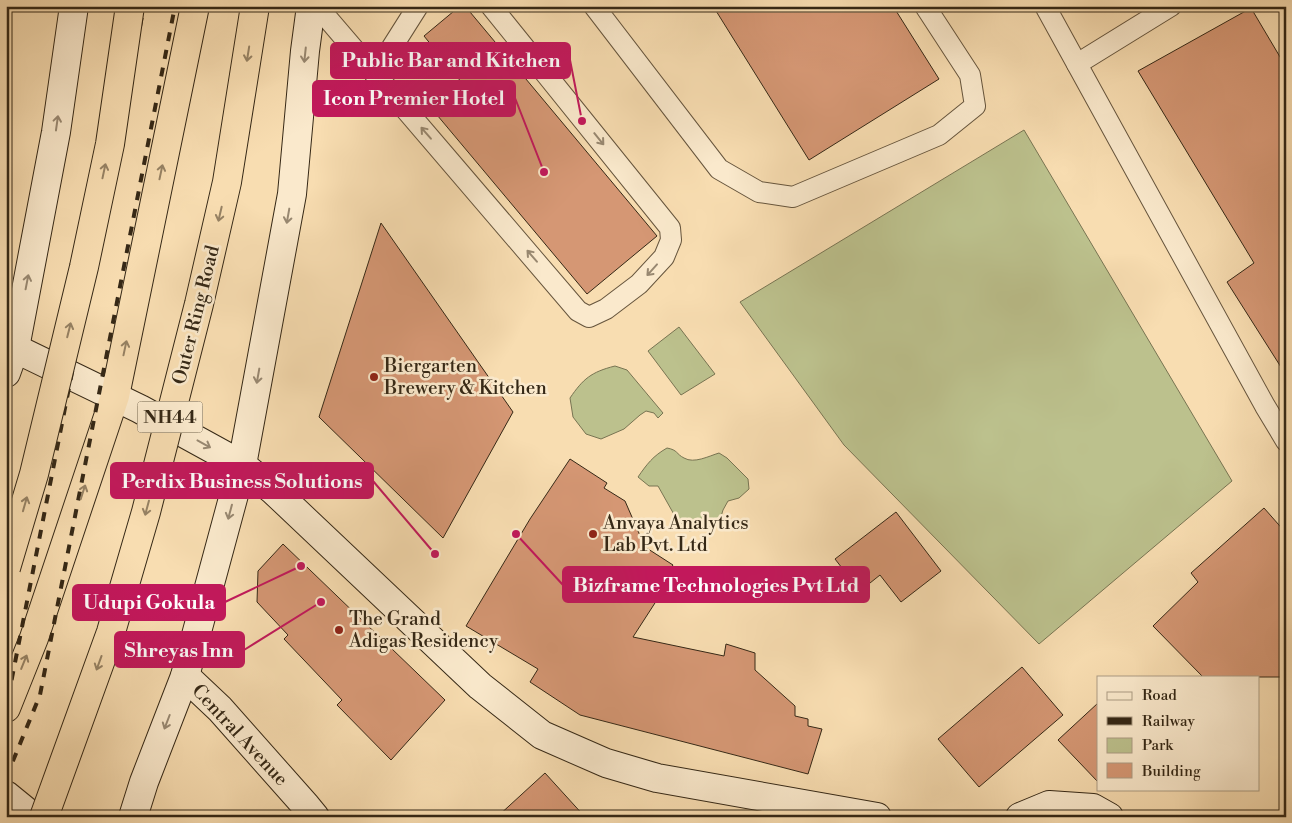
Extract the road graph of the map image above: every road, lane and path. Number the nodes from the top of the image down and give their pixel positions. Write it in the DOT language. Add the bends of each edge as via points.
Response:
graph roads {
  1 [pos="74,6"];
  2 [pos="130,6"];
  3 [pos="194,6"];
  4 [pos="255,6"];
  5 [pos="311,6"];
  6 [pos="317,6"];
  7 [pos="418,6"];
  8 [pos="491,6"];
  9 [pos="594,6"];
  10 [pos="925,6"];
  11 [pos="1045,6"];
  12 [pos="1170,6"];
  13 [pos="1077,64"];
  14 [pos="375,74"];
  15 [pos="11,346"];
  16 [pos="6,373"];
  17 [pos="115,396"];
  18 [pos="1286,441"];
  19 [pos="242,465"];
  20 [pos="6,568"];
  21 [pos="184,676"];
  22 [pos="6,708"];
  23 [pos="6,795"];
  24 [pos="33,817"];
  25 [pos="44,817"];
  26 [pos="133,817"];
  27 [pos="315,817"];
  28 [pos="876,817"];
  29 [pos="1020,817"];
  30 [pos="1109,817"];
  15 -- 1 [label="street, one-way" via="56,132"];
  20 -- 2 [label="highway, one-way, bridge" via="34,474 84,267 110,144"];
  17 -- 3 [label="highway, one-way"];
  4 -- 25 [label="highway, Outer Ring Road / NH44, one-way, bridge" via="227,182 200,304 110,632"];
  5 -- 19 [label="street, one-way" via="292,194"];
  6 -- 14 [label="lane"];
  7 -- 14 [label="lane"];
  8 -- 14 [label="lane, one-way" via="670,228 671,240 664,257 639,284 606,309 589,316 578,310"];
  9 -- 10 [label="lane" via="719,169 759,192 793,197 939,135 975,106 970,75"];
  11 -- 13 [label="lane"];
  12 -- 13 [label="lane"];
  13 -- 18 [label="lane"];
  15 -- 16 [label="street"];
  15 -- 17 [label="street"];
  17 -- 19 [label="street, one-way"];
  22 -- 17 [label="highway, one-way" via="34,638"];
  19 -- 21 [label="street, one-way"];
  19 -- 28 [label="street" via="273,490 480,686 542,735 606,763 657,778"];
  21 -- 26 [label="street, one-way"];
  21 -- 27 [label="street, Central Avenue" via="220,709"];
  23 -- 24 [label="street"];
  29 -- 30 [label="street" via="1049,805 1093,808"];
}
